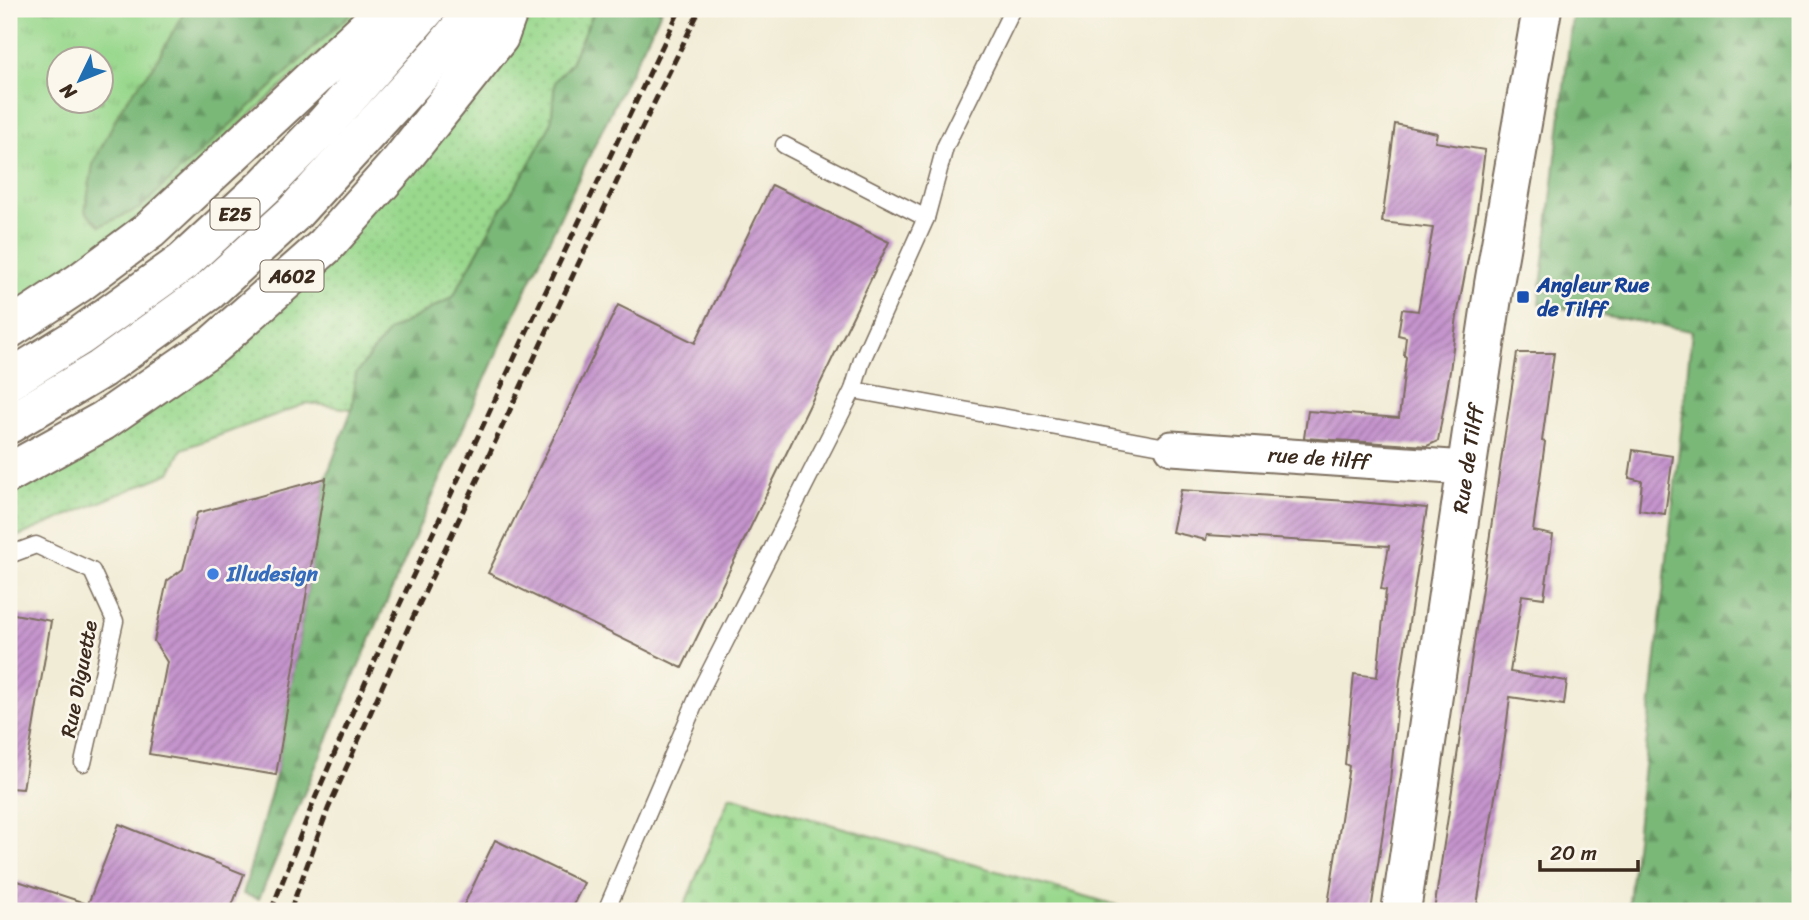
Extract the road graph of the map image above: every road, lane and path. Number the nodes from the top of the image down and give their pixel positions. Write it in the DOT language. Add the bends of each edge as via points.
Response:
graph roads {
  1 [pos="387,9"];
  2 [pos="426,9"];
  3 [pos="476,9"];
  4 [pos="509,9"];
  5 [pos="1013,9"];
  6 [pos="1542,9"];
  7 [pos="784,145"];
  8 [pos="926,218"];
  9 [pos="9,329"];
  10 [pos="9,380"];
  11 [pos="853,390"];
  12 [pos="9,424"];
  13 [pos="1172,448"];
  14 [pos="1466,468"];
  15 [pos="9,473"];
  16 [pos="9,555"];
  17 [pos="83,763"];
  18 [pos="606,911"];
  19 [pos="1401,911"];
  1 -- 9 [label="main road" via="150,230"];
  2 -- 10 [label="main road, E25" via="324,125 183,262"];
  3 -- 12 [label="main road, E25" via="294,212 209,290 101,369"];
  4 -- 15 [label="main road, A602" via="499,37 399,163 325,246 213,345 103,421"];
  5 -- 8 [label="lane" via="945,147"];
  6 -- 14 [label="main road, Rue de Tilff"];
  7 -- 8 [label="lane"];
  8 -- 11 [label="lane"];
  11 -- 13 [label="lane"];
  11 -- 18 [label="lane" via="701,689"];
  13 -- 14 [label="street, rue de tilff"];
  14 -- 19 [label="main road, Rue de Tilff"];
  16 -- 17 [label="lane, Rue Diguette" via="36,545 92,571 115,621"];
}
